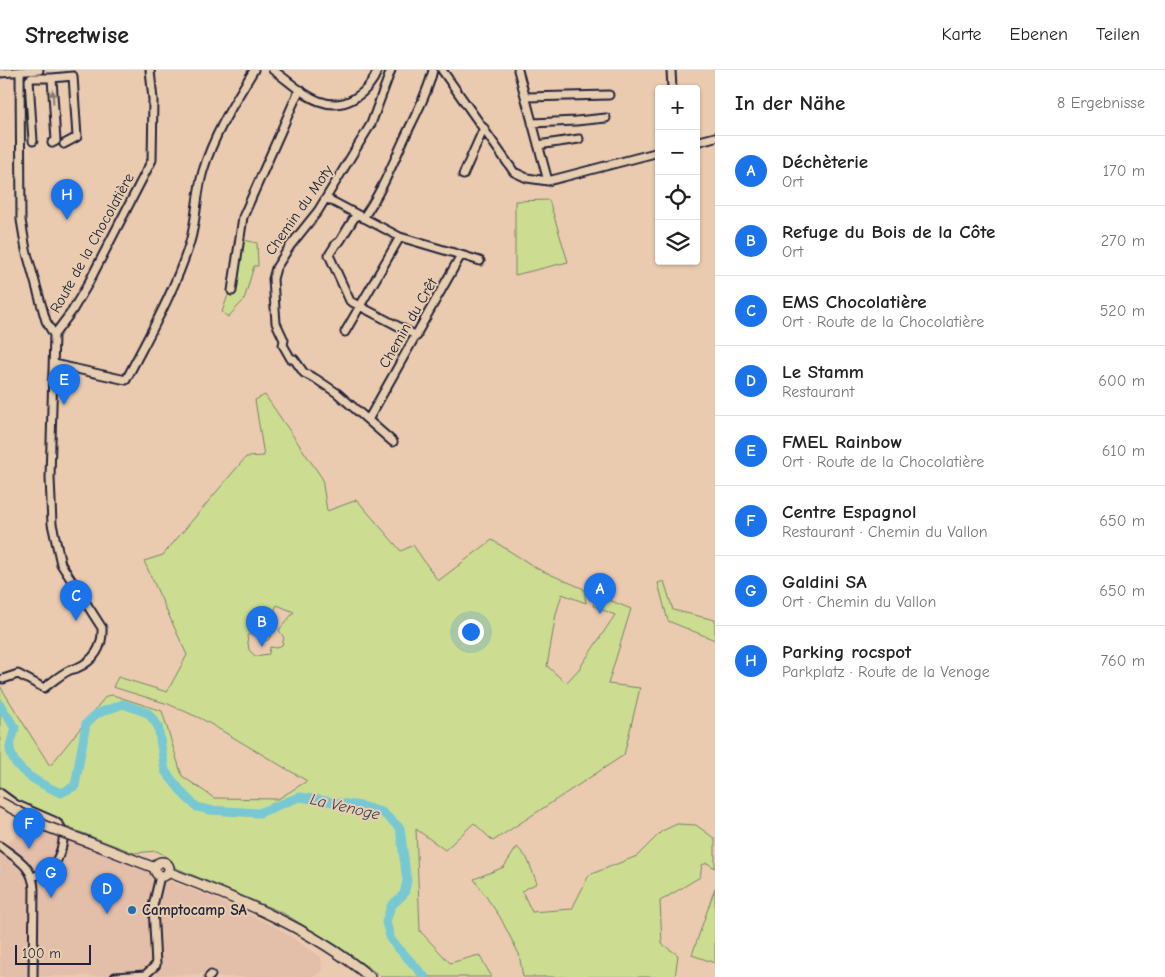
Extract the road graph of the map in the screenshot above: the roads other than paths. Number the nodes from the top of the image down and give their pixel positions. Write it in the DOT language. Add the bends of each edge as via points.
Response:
graph roads {
  1 [pos="40,70"];
  2 [pos="150,70"];
  3 [pos="254,70"];
  4 [pos="273,70"];
  5 [pos="378,70"];
  6 [pos="391,70"];
  7 [pos="433,70"];
  8 [pos="442,70"];
  9 [pos="518,70"];
  10 [pos="671,70"];
  11 [pos="20,72"];
  12 [pos="0,73"];
  13 [pos="52,78"];
  14 [pos="672,85"];
  15 [pos="301,90"];
  16 [pos="609,94"];
  17 [pos="526,97"];
  18 [pos="606,118"];
  19 [pos="532,123"];
  20 [pos="484,128"];
  21 [pos="715,137"];
  22 [pos="579,139"];
  23 [pos="33,141"];
  24 [pos="700,141"];
  25 [pos="52,143"];
  26 [pos="64,144"];
  27 [pos="538,145"];
  28 [pos="655,153"];
  29 [pos="463,175"];
  30 [pos="548,181"];
  31 [pos="326,198"];
  32 [pos="356,215"];
  33 [pos="363,218"];
  34 [pos="400,237"];
  35 [pos="462,255"];
  36 [pos="480,262"];
  37 [pos="232,291"];
  38 [pos="360,306"];
  39 [pos="345,332"];
  40 [pos="54,335"];
  41 [pos="416,336"];
  42 [pos="54,364"];
  43 [pos="368,420"];
  44 [pos="393,442"];
  45 [pos="3,679"];
  46 [pos="0,793"];
  47 [pos="0,802"];
  48 [pos="0,846"];
  49 [pos="164,874"];
  50 [pos="32,877"];
  51 [pos="33,977"];
  52 [pos="115,977"];
  53 [pos="370,977"];
  1 -- 11 [label="street"];
  2 -- 40 [label="street, Route de la Chocolatière" via="152,160 88,284"];
  3 -- 42 [label="street" via="210,149 202,174 190,241 174,288 126,380"];
  4 -- 15 [label="street"];
  5 -- 15 [label="street" via="366,90 348,102 327,103"];
  6 -- 31 [label="street, Chemin du Moty" via="370,124"];
  7 -- 33 [label="street" via="393,163"];
  8 -- 20 [label="street"];
  9 -- 17 [label="street"];
  10 -- 14 [label="street"];
  11 -- 12 [label="street"];
  11 -- 40 [label="street" via="21,220 46,322"];
  13 -- 23 [label="street" via="29,80"];
  25 -- 13 [label="street, one-way" via="56,141"];
  13 -- 26 [label="street" via="73,76 77,136"];
  15 -- 37 [label="street" via="243,217"];
  16 -- 17 [label="street"];
  17 -- 19 [label="street"];
  18 -- 19 [label="street"];
  19 -- 27 [label="street"];
  20 -- 29 [label="street"];
  20 -- 30 [label="street" via="514,172"];
  21 -- 24 [label="street"];
  22 -- 27 [label="street"];
  27 -- 30 [label="street"];
  28 -- 30 [label="street"];
  31 -- 32 [label="street"];
  31 -- 43 [label="street, Chemin du Moty" via="276,268 273,279 276,323 291,359 304,373 337,393"];
  32 -- 33 [label="street"];
  32 -- 38 [label="street" via="329,255 350,301"];
  33 -- 34 [label="street"];
  34 -- 35 [label="street"];
  34 -- 38 [label="street"];
  35 -- 36 [label="street"];
  35 -- 41 [label="street, Chemin du Crêt"];
  38 -- 39 [label="street"];
  38 -- 41 [label="street"];
  40 -- 42 [label="street, Route de la Chocolatière"];
  41 -- 43 [label="street, Chemin du Crêt"];
  42 -- 45 [label="street, Route de la Chocolatière" via="50,478 52,524 61,564 102,628 103,640 97,652 83,665 44,688 18,674"];
  43 -- 44 [label="street, Chemin du Moty"];
  46 -- 50 [label="street" via="15,804 54,821 63,831 62,844 53,865"];
  47 -- 49 [label="main road, bridge" via="45,826 155,868 157,864 164,863 167,865"];
  48 -- 50 [label="street" via="27,867"];
  49 -- 52 [label="street" via="153,906 156,965 145,975"];
  49 -- 53 [label="main road" via="265,911 318,940"];
  50 -- 51 [label="street"];
}
